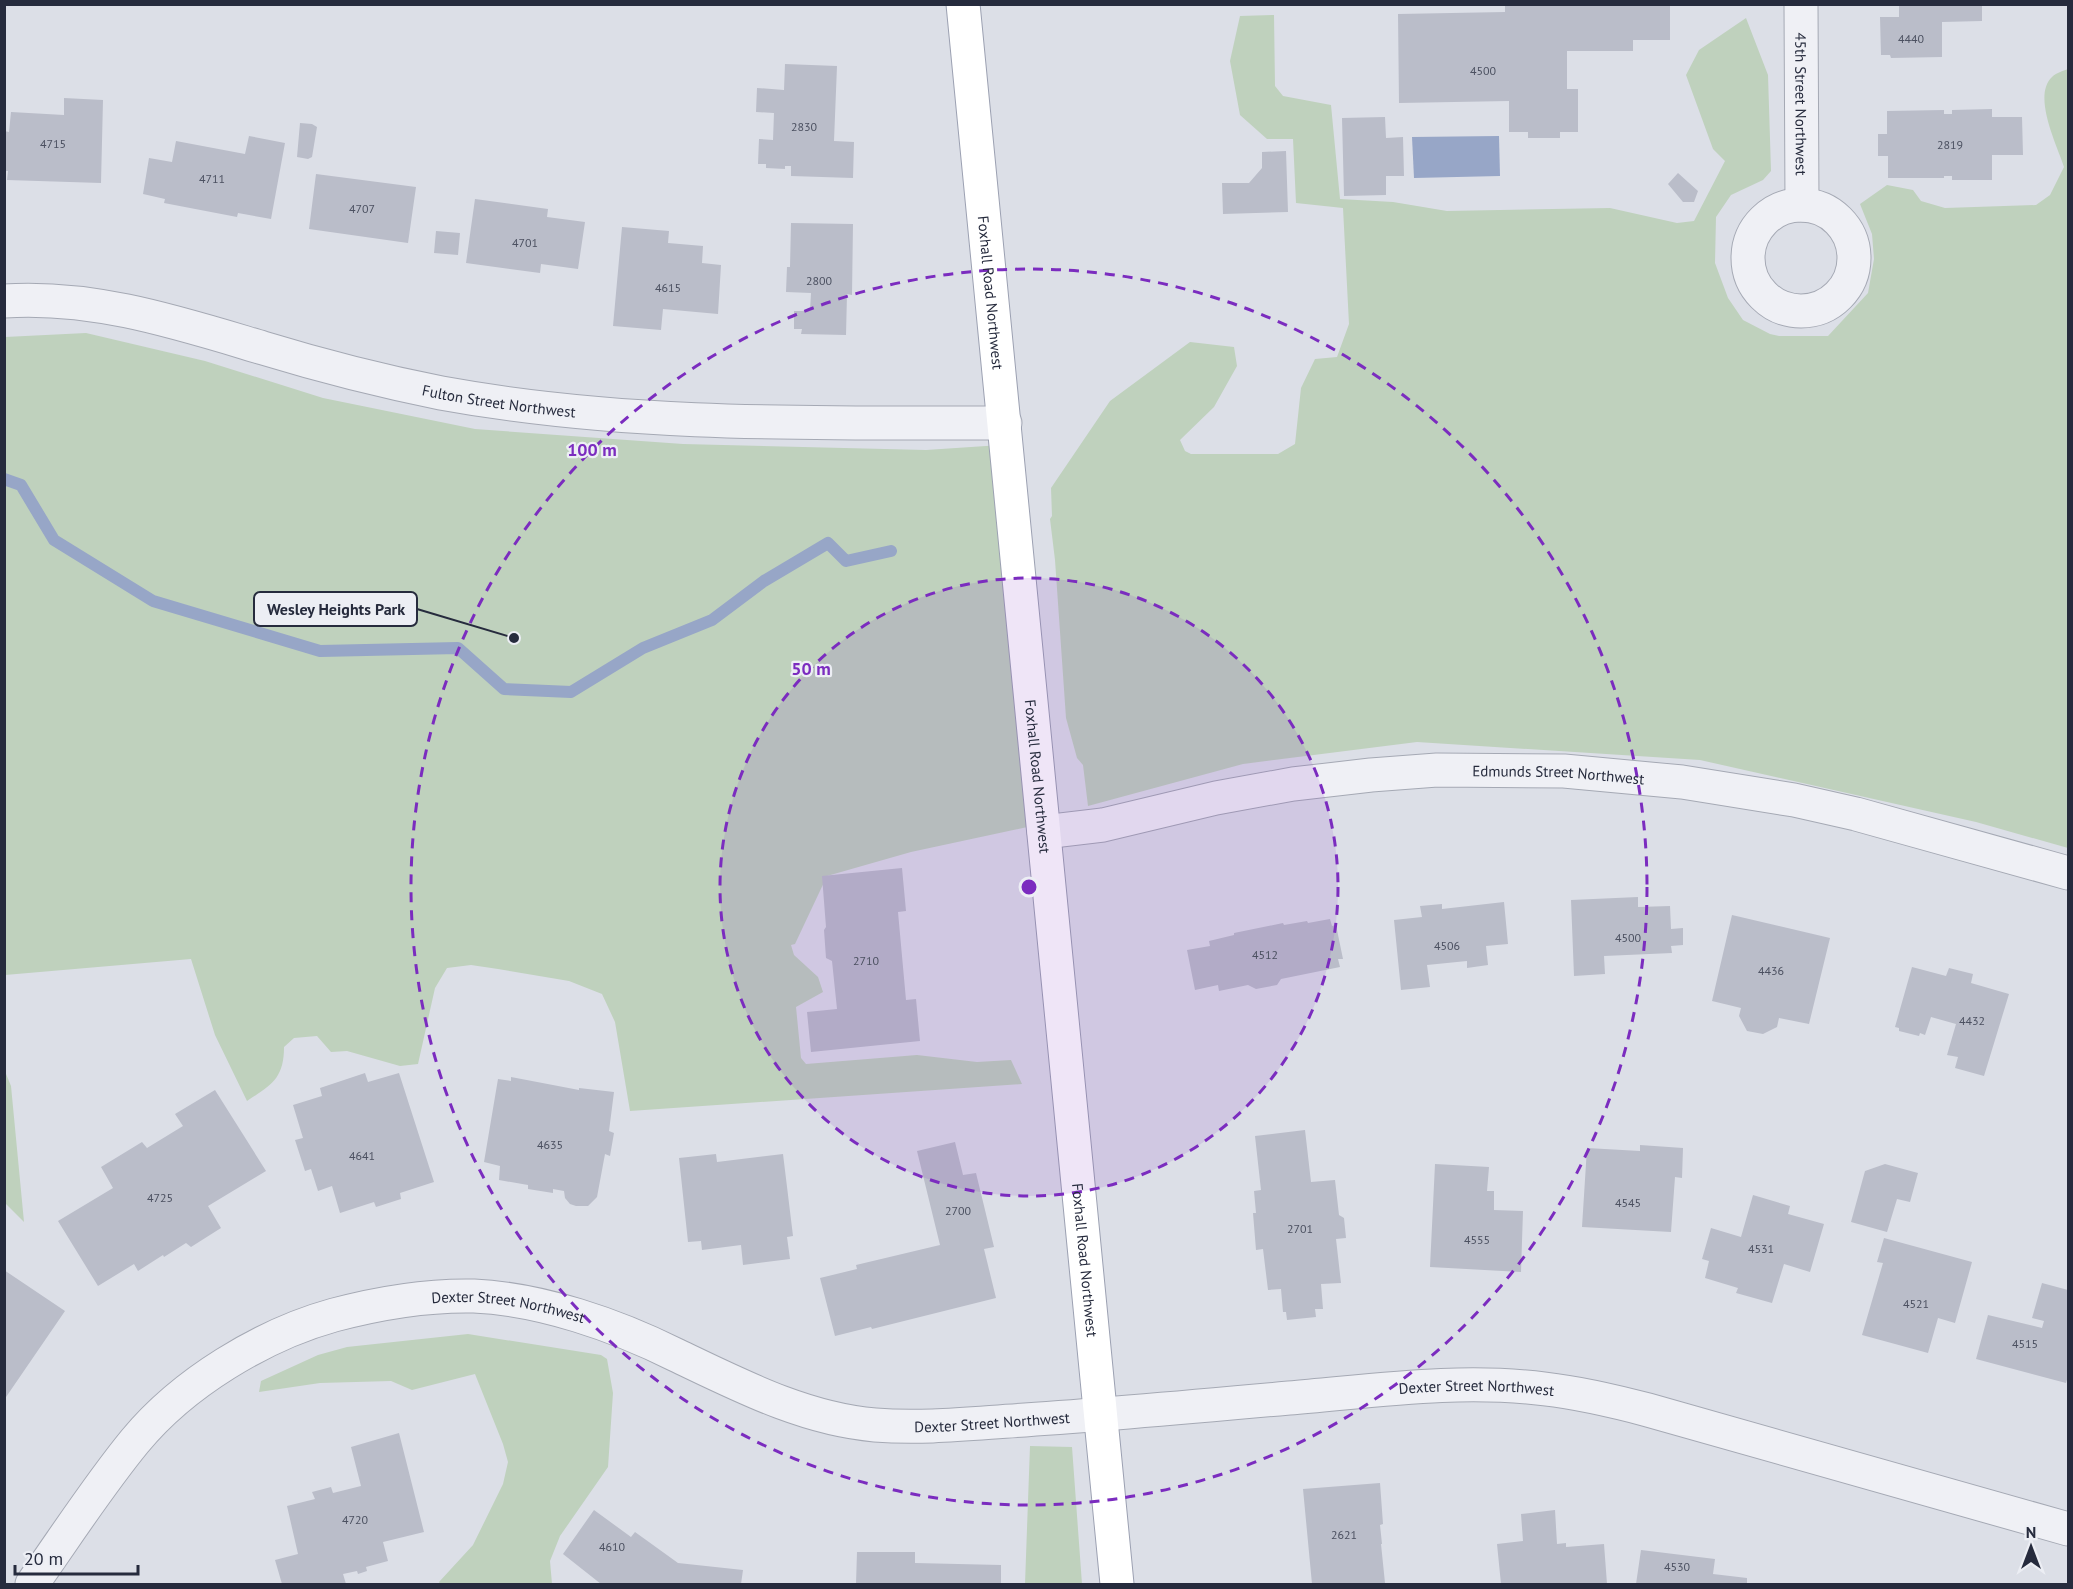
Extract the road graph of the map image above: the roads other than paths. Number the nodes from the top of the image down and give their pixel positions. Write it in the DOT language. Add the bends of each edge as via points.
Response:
graph roads {
  1 [pos="963,4"];
  2 [pos="1801,4"];
  3 [pos="1802,205"];
  4 [pos="4,301"];
  5 [pos="1005,423"];
  6 [pos="1044,832"];
  7 [pos="2068,873"];
  8 [pos="1100,1414"];
  9 [pos="2068,1529"];
  10 [pos="32,1584"];
  11 [pos="1117,1584"];
  1 -- 5 [label="main road, Foxhall Road Northwest"];
  2 -- 3 [label="street, 45th Street Northwest"];
  4 -- 5 [label="street, Fulton Street Northwest" via="55,301 121,309 344,371 540,408 728,421"];
  5 -- 6 [label="main road, Foxhall Road Northwest"];
  6 -- 7 [label="street, Edmunds Street Northwest" via="1103,825 1216,798 1305,783 1418,771 1531,770 1682,782 1794,800"];
  6 -- 8 [label="main road, Foxhall Road Northwest"];
  8 -- 9 [label="street, Dexter Street Northwest" via="1416,1387 1541,1388 1648,1410"];
  8 -- 10 [label="street, Dexter Street Northwest" via="936,1426 874,1425 786,1405 621,1331 527,1303 471,1296 393,1302 300,1326 245,1353 189,1390 137,1438"];
  8 -- 11 [label="main road, Foxhall Road Northwest"];
}
